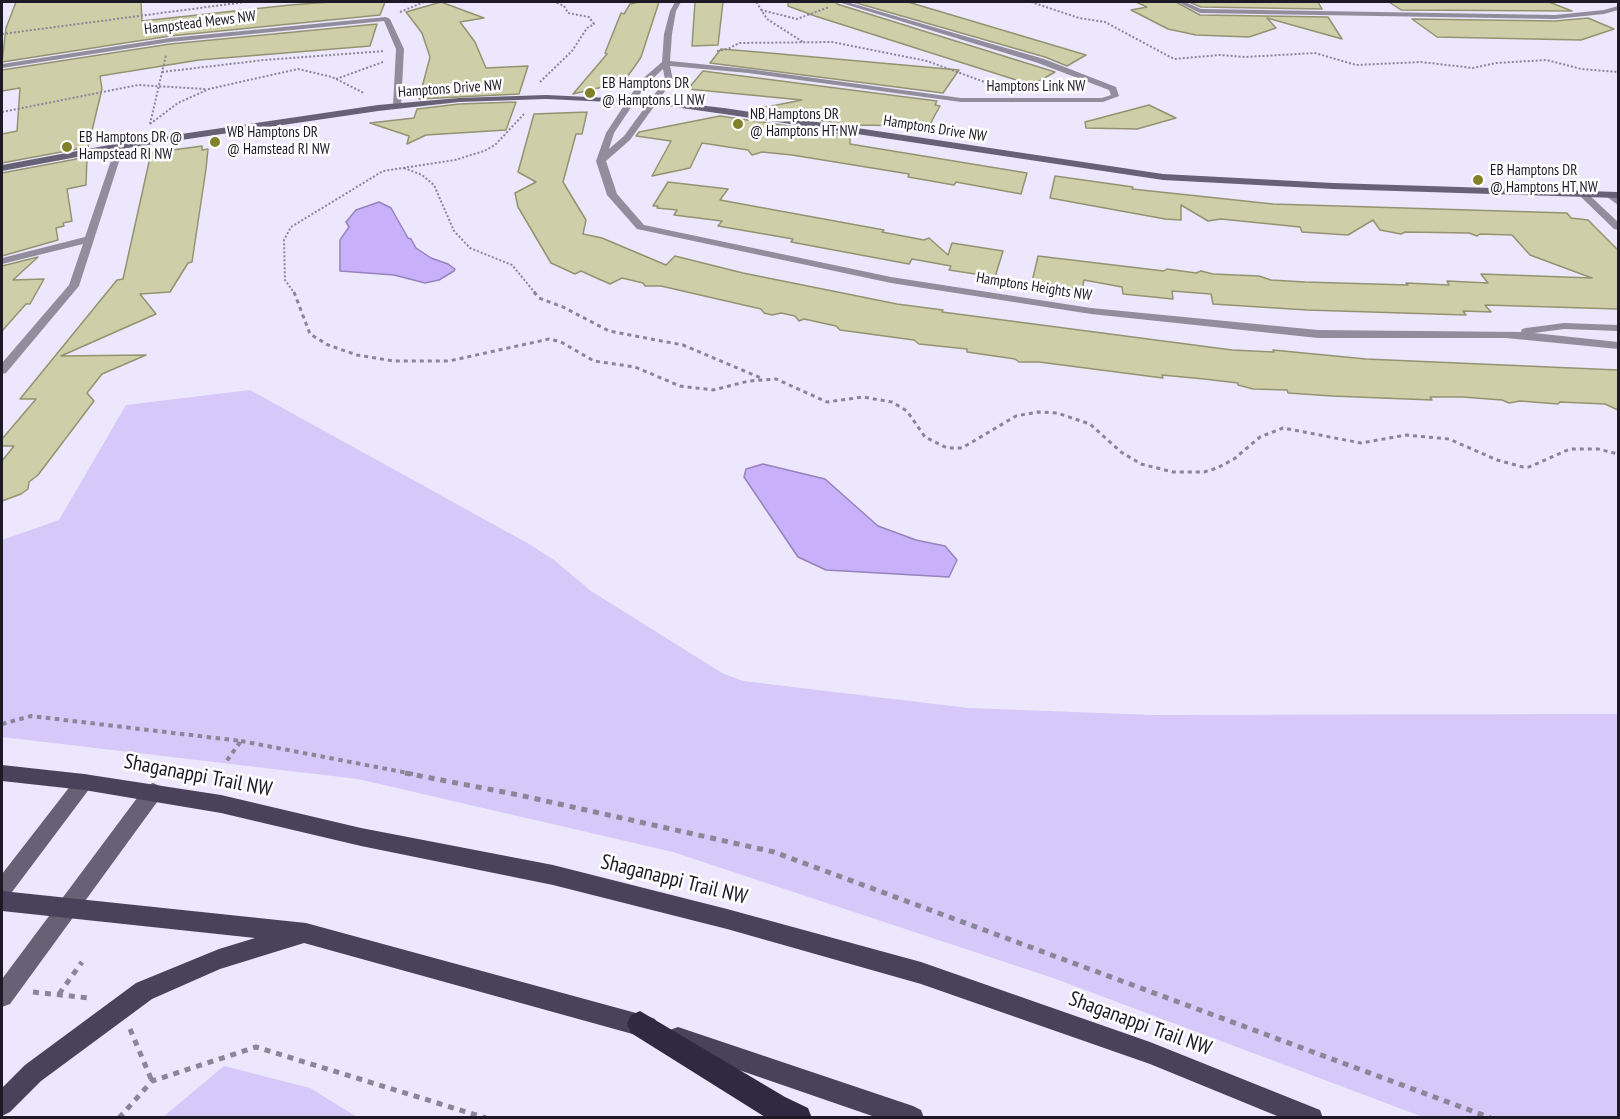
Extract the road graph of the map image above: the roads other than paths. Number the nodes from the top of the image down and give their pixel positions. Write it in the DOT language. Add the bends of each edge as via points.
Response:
graph roads {
  1 [pos="678,2"];
  2 [pos="842,2"];
  3 [pos="1181,2"];
  4 [pos="1376,8"];
  5 [pos="1618,8"];
  6 [pos="1384,14"];
  7 [pos="666,63"];
  8 [pos="2,66"];
  9 [pos="632,101"];
  10 [pos="653,102"];
  11 [pos="397,106"];
  12 [pos="120,146"];
  13 [pos="602,161"];
  14 [pos="2,168"];
  15 [pos="1583,194"];
  16 [pos="1614,195"];
  17 [pos="1618,202"];
  18 [pos="1618,227"];
  19 [pos="89,239"];
  20 [pos="2,261"];
  21 [pos="1618,328"];
  22 [pos="1506,334"];
  23 [pos="1618,346"];
  24 [pos="2,370"];
  25 [pos="2,773"];
  26 [pos="84,782"];
  27 [pos="153,792"];
  28 [pos="2,889"];
  29 [pos="2,901"];
  30 [pos="69,908"];
  31 [pos="306,933"];
  32 [pos="2,996"];
  33 [pos="640,1024"];
  34 [pos="2,1104"];
  35 [pos="798,1118"];
  36 [pos="913,1118"];
  37 [pos="1312,1118"];
  1 -- 7 [label="street" via="668,34"];
  2 -- 7 [label="street, Hamptons Link NW" via="1041,61 1113,89 1115,96 1103,100 961,100"];
  3 -- 6 [label="street" via="1200,11 1347,10"];
  4 -- 6 [label="street"];
  5 -- 6 [label="street" via="1555,17"];
  7 -- 9 [label="street" via="642,83"];
  7 -- 10 [label="street" via="669,80"];
  8 -- 11 [label="street, Hampstead Mews NW" via="170,40 386,19 400,49"];
  9 -- 10 [label="street, Hamptons Drive NW"];
  9 -- 11 [label="street, Hamptons Drive NW" via="546,97"];
  9 -- 13 [label="street" via="610,133"];
  10 -- 13 [label="street" via="627,138"];
  10 -- 15 [label="street, Hamptons Drive NW" via="1163,177"];
  11 -- 12 [label="street, Hamptons Drive NW"];
  12 -- 14 [label="street, Hamptons Drive NW"];
  12 -- 19 [label="street"];
  13 -- 22 [label="street, Hamptons Heights NW" via="612,195 641,227 891,280 1091,311 1318,334"];
  15 -- 16 [label="street, Hamptons Drive NW"];
  15 -- 18 [label="street"];
  16 -- 17 [label="street"];
  19 -- 20 [label="street"];
  19 -- 24 [label="street" via="74,286"];
  21 -- 22 [label="street, Hamptons Heights NW" via="1564,326"];
  22 -- 23 [label="street, Hamptons Heights NW"];
  25 -- 26 [label="main road, Shaganappi Trail NW"];
  26 -- 27 [label="main road, Shaganappi Trail NW"];
  26 -- 28 [label="street"];
  27 -- 30 [label="street"];
  27 -- 37 [label="main road, Shaganappi Trail NW" via="553,875 921,973 1150,1053"];
  29 -- 30 [label="main road"];
  30 -- 31 [label="main road"];
  30 -- 32 [label="street"];
  31 -- 33 [label="main road"];
  31 -- 34 [label="main road" via="219,959 144,991 33,1073"];
  33 -- 35 [label="highway"];
  33 -- 36 [label="main road"];
}
